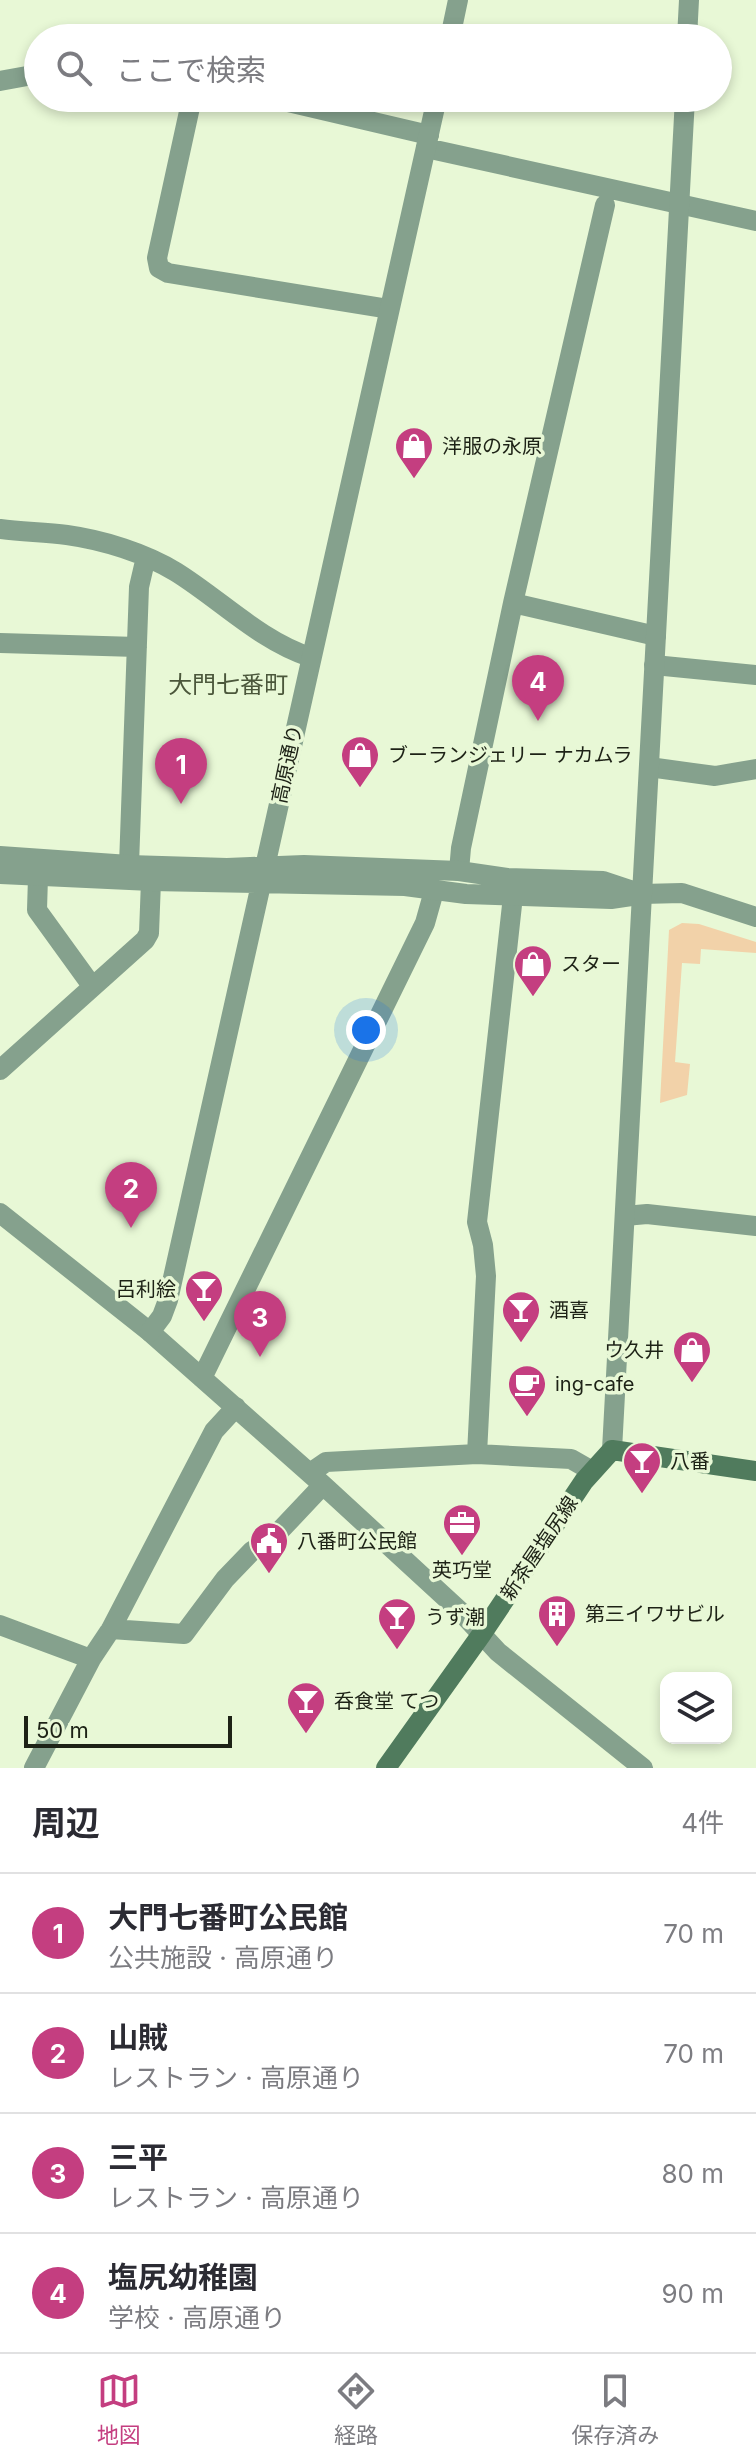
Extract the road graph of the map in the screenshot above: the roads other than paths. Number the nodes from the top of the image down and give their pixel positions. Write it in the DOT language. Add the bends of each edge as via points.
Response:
graph roads {
  1 [pos="458,0"];
  2 [pos="689,0"];
  3 [pos="453,24"];
  4 [pos="688,24"];
  5 [pos="24,77"];
  6 [pos="0,81"];
  7 [pos="189,112"];
  8 [pos="321,112"];
  9 [pos="434,112"];
  10 [pos="684,112"];
  11 [pos="427,142"];
  12 [pos="605,205"];
  13 [pos="679,205"];
  14 [pos="756,221"];
  15 [pos="389,309"];
  16 [pos="0,529"];
  17 [pos="146,557"];
  18 [pos="513,603"];
  19 [pos="656,636"];
  20 [pos="0,643"];
  21 [pos="137,647"];
  22 [pos="310,657"];
  23 [pos="654,665"];
  24 [pos="756,675"];
  25 [pos="649,767"];
  26 [pos="756,769"];
  27 [pos="0,856"];
  28 [pos="129,865"];
  29 [pos="459,871"];
  30 [pos="0,874"];
  31 [pos="263,874"];
  32 [pos="38,877"];
  33 [pos="151,881"];
  34 [pos="434,891"];
  35 [pos="642,894"];
  36 [pos="513,896"];
  37 [pos="756,917"];
  38 [pos="92,986"];
  39 [pos="0,1070"];
  40 [pos="0,1213"];
  41 [pos="625,1216"];
  42 [pos="756,1226"];
  43 [pos="150,1332"];
  44 [pos="202,1378"];
  45 [pos="236,1407"];
  46 [pos="612,1450"];
  47 [pos="477,1454"];
  48 [pos="592,1471"];
  49 [pos="756,1471"];
  50 [pos="316,1479"];
  51 [pos="0,1625"];
  52 [pos="111,1629"];
  53 [pos="481,1635"];
  54 [pos="91,1659"];
  55 [pos="34,1768"];
  56 [pos="386,1768"];
  57 [pos="643,1768"];
  1 -- 3 [label="street"];
  2 -- 4 [label="street"];
  5 -- 6 [label="street"];
  7 -- 15 [label="street" via="159,268"];
  8 -- 11 [label="street"];
  9 -- 11 [label="street, 高原通り"];
  10 -- 13 [label="street"];
  11 -- 13 [label="street"];
  11 -- 15 [label="street, 高原通り"];
  12 -- 18 [label="street"];
  13 -- 14 [label="street"];
  13 -- 19 [label="street"];
  15 -- 22 [label="street, 高原通り"];
  16 -- 17 [label="street" via="83,538"];
  17 -- 21 [label="street"];
  17 -- 22 [label="street" via="176,571 265,636"];
  18 -- 19 [label="street"];
  18 -- 29 [label="street"];
  19 -- 23 [label="street"];
  20 -- 21 [label="street"];
  21 -- 28 [label="street"];
  22 -- 31 [label="street, 高原通り"];
  23 -- 24 [label="street"];
  23 -- 25 [label="street"];
  25 -- 26 [label="street" via="715,776"];
  25 -- 35 [label="street"];
  27 -- 28 [label="street"];
  28 -- 31 [label="street"];
  29 -- 31 [label="street"];
  29 -- 35 [label="street" via="603,881"];
  30 -- 32 [label="street"];
  31 -- 33 [label="street"];
  31 -- 34 [label="street"];
  31 -- 43 [label="street, 高原通り" via="168,1300"];
  32 -- 33 [label="street"];
  32 -- 38 [label="street" via="37,910"];
  33 -- 38 [label="street" via="149,933"];
  34 -- 36 [label="street"];
  34 -- 44 [label="street" via="425,923"];
  35 -- 36 [label="street" via="611,899"];
  35 -- 37 [label="street" via="682,893"];
  35 -- 41 [label="street"];
  36 -- 47 [label="street" via="477,1222 486,1276"];
  38 -- 39 [label="street"];
  40 -- 43 [label="street"];
  41 -- 42 [label="street"];
  41 -- 46 [label="street"];
  43 -- 44 [label="street"];
  44 -- 45 [label="street"];
  45 -- 50 [label="street"];
  45 -- 52 [label="street" via="214,1431"];
  46 -- 48 [label="main road, 新茶屋塩尻線"];
  46 -- 49 [label="main road"];
  47 -- 48 [label="street" via="571,1459"];
  47 -- 50 [label="street" via="326,1462"];
  48 -- 53 [label="main road, 新茶屋塩尻線"];
  50 -- 52 [label="street" via="273,1538 225,1579 184,1634"];
  50 -- 53 [label="street"];
  51 -- 54 [label="street"];
  52 -- 54 [label="street"];
  53 -- 56 [label="main road, 新茶屋塩尻線"];
  53 -- 57 [label="street"];
  54 -- 55 [label="street"];
}
